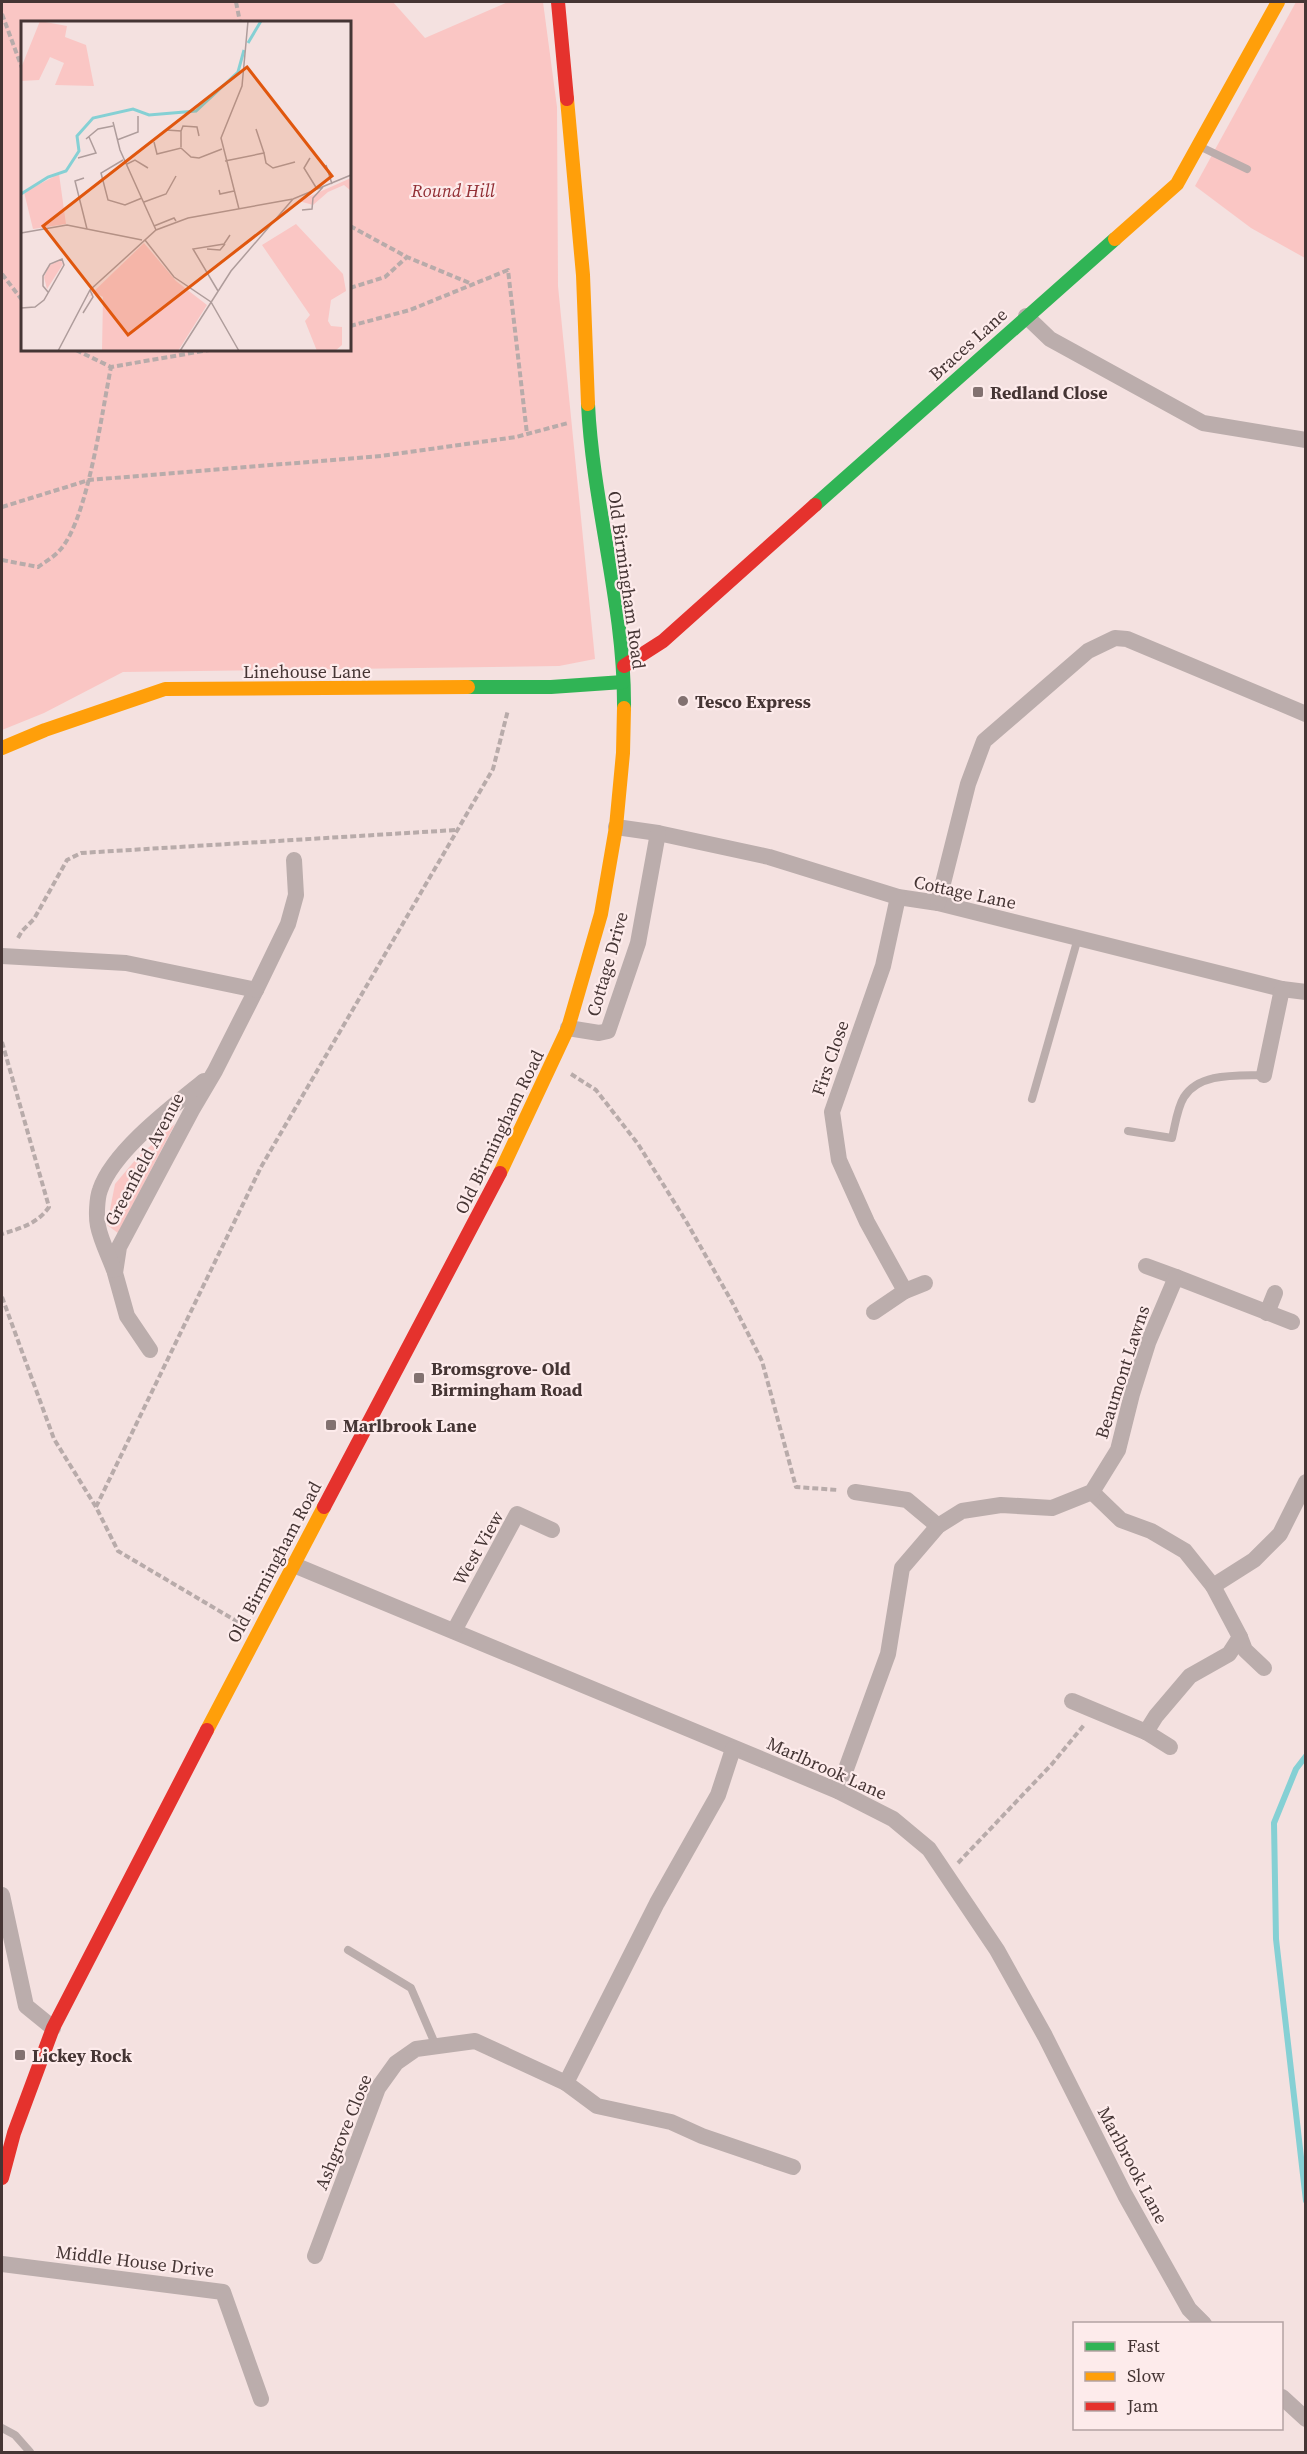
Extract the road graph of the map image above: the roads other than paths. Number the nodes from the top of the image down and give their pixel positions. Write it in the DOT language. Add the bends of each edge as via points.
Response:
graph roads {
  1 [pos="558,2"];
  2 [pos="1278,2"];
  3 [pos="1198,146"];
  4 [pos="1246,169"];
  5 [pos="1026,316"];
  6 [pos="1305,440"];
  7 [pos="624,666"];
  8 [pos="623,682"];
  9 [pos="1305,714"];
  10 [pos="2,748"];
  11 [pos="616,827"];
  12 [pos="658,833"];
  13 [pos="294,860"];
  14 [pos="898,897"];
  15 [pos="938,903"];
  16 [pos="1078,938"];
  17 [pos="4,956"];
  18 [pos="1282,989"];
  19 [pos="256,990"];
  20 [pos="1305,992"];
  21 [pos="568,1028"];
  22 [pos="215,1071"];
  23 [pos="1264,1075"];
  24 [pos="1032,1099"];
  25 [pos="1128,1131"];
  26 [pos="1146,1266"];
  27 [pos="115,1273"];
  28 [pos="1176,1277"];
  29 [pos="925,1283"];
  30 [pos="905,1292"];
  31 [pos="1275,1293"];
  32 [pos="874,1312"];
  33 [pos="1267,1313"];
  34 [pos="1292,1322"];
  35 [pos="150,1350"];
  36 [pos="1305,1482"];
  37 [pos="855,1492"];
  38 [pos="1092,1492"];
  39 [pos="938,1526"];
  40 [pos="552,1530"];
  41 [pos="294,1565"];
  42 [pos="1213,1586"];
  43 [pos="454,1631"];
  44 [pos="1240,1637"];
  45 [pos="1264,1668"];
  46 [pos="1072,1701"];
  47 [pos="1146,1732"];
  48 [pos="1170,1747"];
  49 [pos="734,1749"];
  50 [pos="838,1791"];
  51 [pos="2,1895"];
  52 [pos="348,1950"];
  53 [pos="53,2028"];
  54 [pos="436,2047"];
  55 [pos="566,2083"];
  56 [pos="793,2167"];
  57 [pos="2,2178"];
  58 [pos="315,2256"];
  59 [pos="2,2264"];
  60 [pos="1202,2322"];
  61 [pos="261,2399"];
  62 [pos="1283,2399"];
  63 [pos="1305,2419"];
  64 [pos="2,2428"];
  65 [pos="30,2452"];
  1 -- 7 [label="main road, Old Birmingham Road" via="583,275 590,444"];
  2 -- 3 [label="main road, Braces Lane"];
  3 -- 4 [label="lane"];
  3 -- 5 [label="main road, Braces Lane" via="1177,184"];
  5 -- 6 [label="street" via="1050,339 1203,423"];
  5 -- 7 [label="main road, Braces Lane" via="663,641"];
  7 -- 8 [label="main road, Old Birmingham Road"];
  8 -- 10 [label="main road, Linehouse Lane" via="510,688 165,689"];
  8 -- 11 [label="main road, Old Birmingham Road" via="623,753"];
  9 -- 15 [label="street" via="1127,639 1115,638 1088,651 984,741 968,784"];
  11 -- 12 [label="street, Cottage Lane"];
  11 -- 21 [label="main road, Old Birmingham Road" via="601,914"];
  12 -- 14 [label="street, Cottage Lane" via="769,857"];
  12 -- 21 [label="street, Cottage Drive" via="638,943 608,1031 599,1034"];
  13 -- 19 [label="street, Greenfield Avenue" via="296,895 288,924"];
  14 -- 15 [label="street, Cottage Lane"];
  14 -- 30 [label="street, Firs Close" via="883,966 832,1112 838,1160"];
  15 -- 16 [label="street, Cottage Lane"];
  16 -- 18 [label="street, Cottage Lane"];
  16 -- 24 [label="lane"];
  17 -- 19 [label="street" via="126,963"];
  18 -- 20 [label="street, Cottage Lane"];
  18 -- 23 [label="street"];
  19 -- 22 [label="street, Greenfield Avenue"];
  21 -- 41 [label="main road, Old Birmingham Road" via="484,1205"];
  22 -- 27 [label="street, Greenfield Avenue" via="119,1247"];
  22 -- 27 [label="street" via="128,1149 111,1168 99,1191 98,1225"];
  23 -- 25 [label="lane" via="1226,1076 1199,1082 1184,1097 1172,1138"];
  26 -- 28 [label="street"];
  27 -- 35 [label="street, Greenfield Avenue" via="127,1316"];
  28 -- 33 [label="street"];
  28 -- 38 [label="street, Beaumont Lawns" via="1148,1343 1118,1450"];
  29 -- 30 [label="street"];
  30 -- 32 [label="street"];
  31 -- 33 [label="street"];
  33 -- 34 [label="street"];
  36 -- 42 [label="street" via="1280,1534 1254,1560"];
  37 -- 39 [label="street" via="907,1500"];
  38 -- 39 [label="street" via="1052,1508 1001,1505 962,1511"];
  38 -- 42 [label="street" via="1121,1520 1151,1531 1185,1551"];
  39 -- 50 [label="street" via="902,1568 888,1654"];
  40 -- 43 [label="street, West View" via="517,1514"];
  41 -- 43 [label="street, Marlbrook Lane"];
  41 -- 53 [label="main road, Old Birmingham Road"];
  42 -- 44 [label="street"];
  43 -- 49 [label="street, Marlbrook Lane"];
  44 -- 45 [label="street" via="1245,1650"];
  44 -- 47 [label="street" via="1229,1654 1190,1676"];
  46 -- 47 [label="street"];
  47 -- 48 [label="street"];
  49 -- 50 [label="street, Marlbrook Lane"];
  49 -- 55 [label="street" via="718,1796 657,1903"];
  50 -- 60 [label="street, Marlbrook Lane" via="893,1819 929,1849 997,1950 1125,2195 1189,2309"];
  51 -- 53 [label="street" via="26,2006"];
  52 -- 54 [label="lane" via="411,1988"];
  53 -- 57 [label="main road, Old Birmingham Road" via="14,2133"];
  54 -- 55 [label="street, Ashgrove Close" via="475,2041"];
  54 -- 58 [label="street, Ashgrove Close" via="416,2049 396,2063 378,2088"];
  55 -- 56 [label="street, Ashgrove Close" via="597,2106 671,2122"];
  59 -- 61 [label="street, Middle House Drive" via="223,2292"];
  62 -- 63 [label="street"];
  64 -- 65 [label="lane" via="15,2434"];
}
